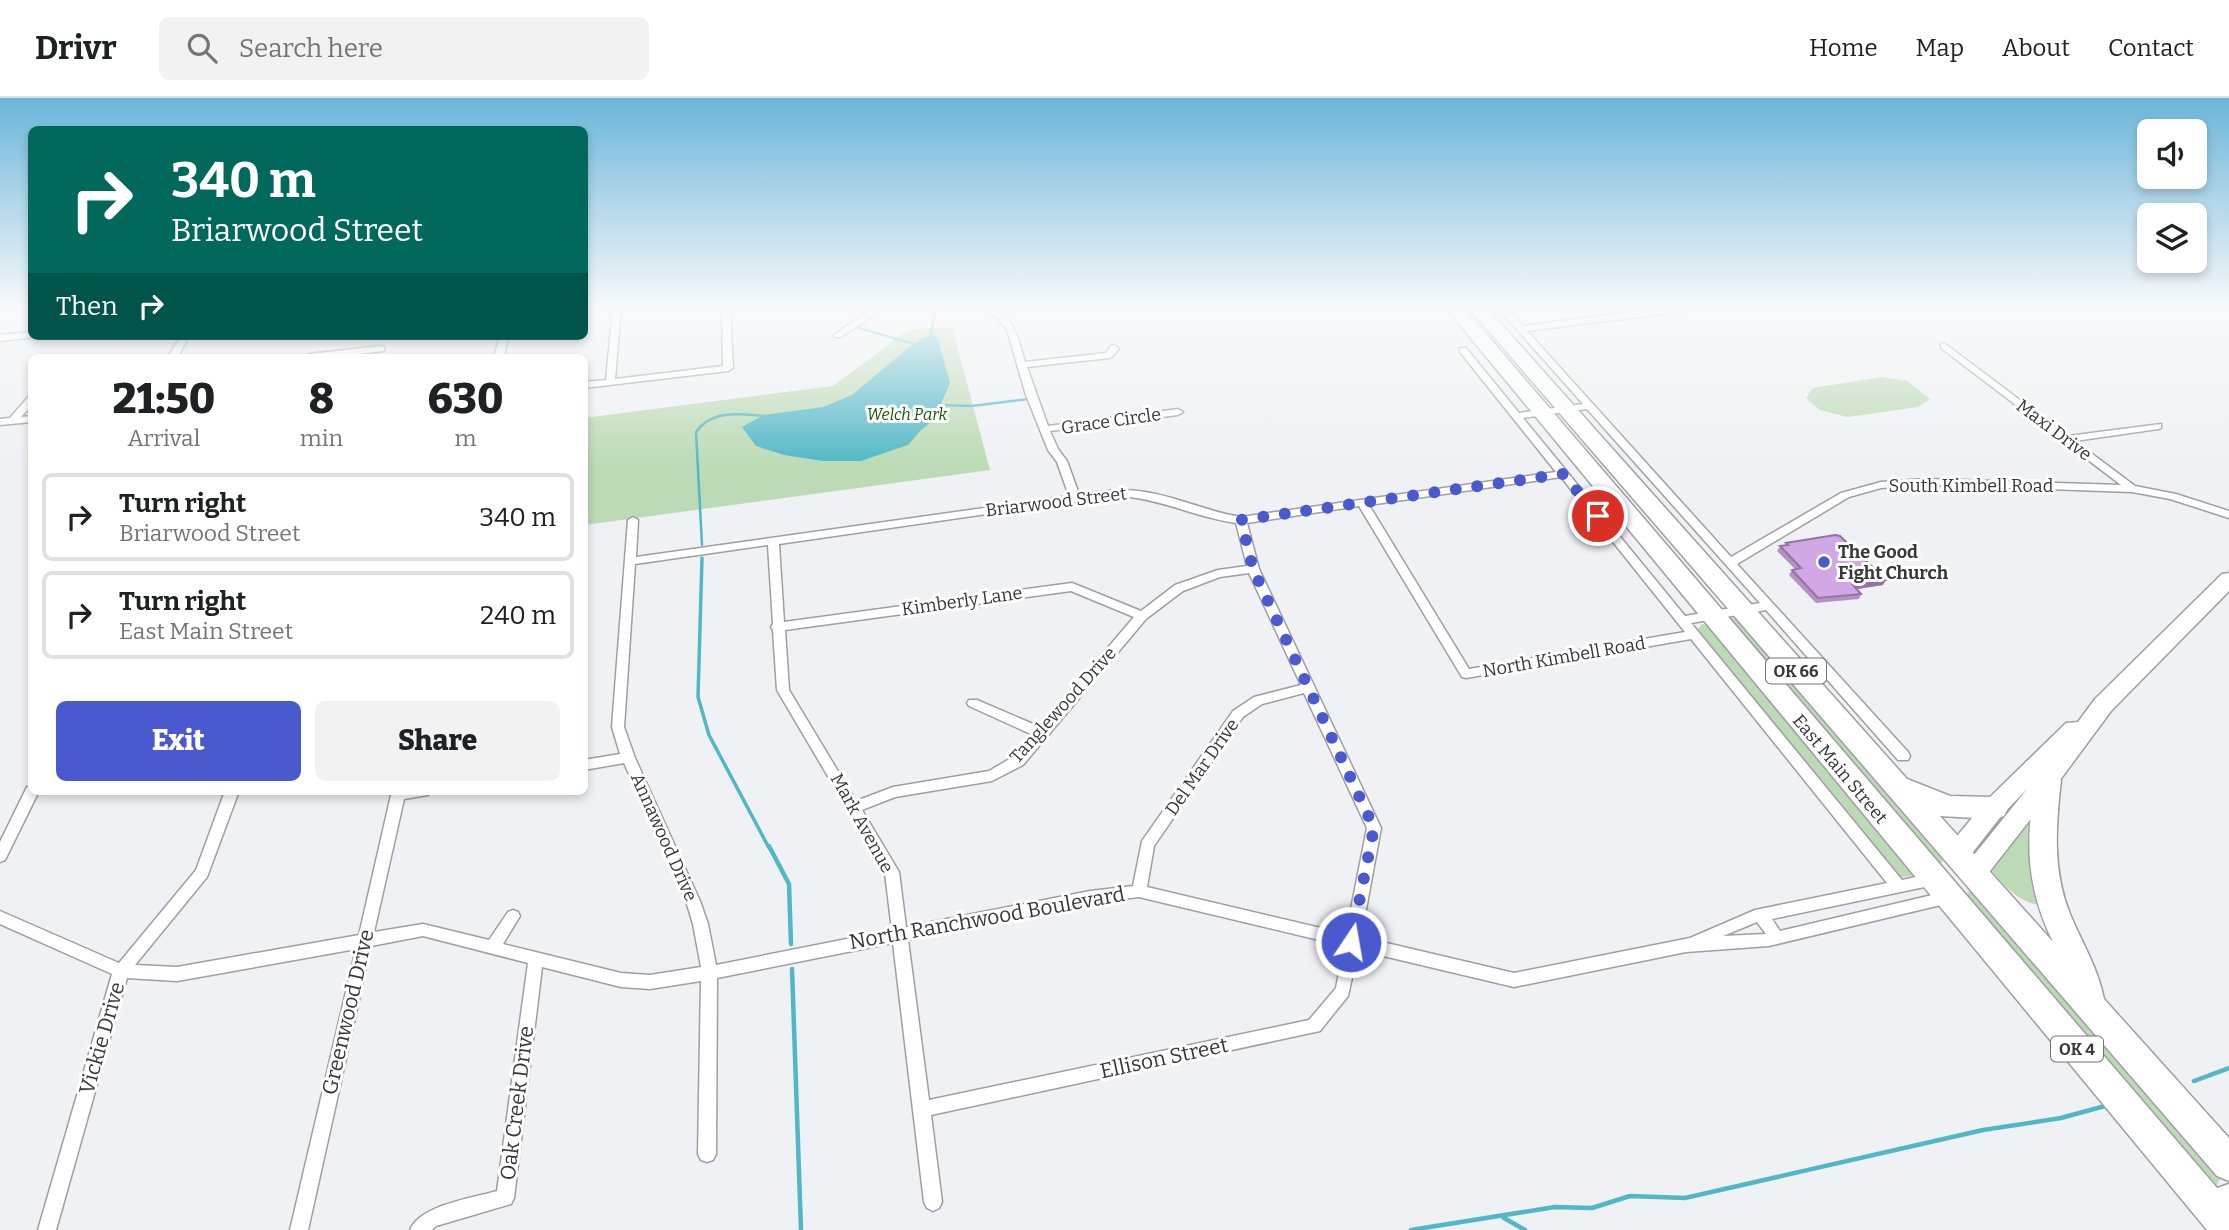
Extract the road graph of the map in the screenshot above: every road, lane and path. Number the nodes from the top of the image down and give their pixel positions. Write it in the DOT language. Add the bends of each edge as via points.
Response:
graph roads {
  1 [pos="612,360"];
  2 [pos="728,360"];
  3 [pos="1020,360"];
  4 [pos="1067,360"];
  5 [pos="1471,360"];
  6 [pos="1497,360"];
  7 [pos="1523,360"];
  8 [pos="1548,360"];
  9 [pos="1962,360"];
  10 [pos="1022,365"];
  11 [pos="610,382"];
  12 [pos="588,385"];
  13 [pos="28,403"];
  14 [pos="1590,406"];
  15 [pos="1567,410"];
  16 [pos="1178,412"];
  17 [pos="1542,413"];
  18 [pos="1516,415"];
  19 [pos="28,419"];
  20 [pos="13,421"];
  21 [pos="0,422"];
  22 [pos="2158,425"];
  23 [pos="1045,429"];
  24 [pos="2065,439"];
  25 [pos="1563,474"];
  26 [pos="2132,489"];
  27 [pos="1075,498"];
  28 [pos="1362,503"];
  29 [pos="2229,515"];
  30 [pos="633,520"];
  31 [pos="1241,520"];
  32 [pos="773,540"];
  33 [pos="630,561"];
  34 [pos="1730,563"];
  35 [pos="1253,569"];
  36 [pos="2229,579"];
  37 [pos="1755,608"];
  38 [pos="1142,615"];
  39 [pos="1696,623"];
  40 [pos="777,627"];
  41 [pos="1309,687"];
  42 [pos="973,703"];
  43 [pos="2099,711"];
  44 [pos="1041,733"];
  45 [pos="1903,756"];
  46 [pos="629,757"];
  47 [pos="588,764"];
  48 [pos="2048,780"];
  49 [pos="1894,783"];
  50 [pos="30,795"];
  51 [pos="231,795"];
  52 [pos="398,795"];
  53 [pos="855,807"];
  54 [pos="1994,808"];
  55 [pos="0,856"];
  56 [pos="1966,863"];
  57 [pos="1899,887"];
  58 [pos="1942,888"];
  59 [pos="1139,891"];
  60 [pos="1829,901"];
  61 [pos="1761,915"];
  62 [pos="513,916"];
  63 [pos="0,917"];
  64 [pos="1846,922"];
  65 [pos="900,933"];
  66 [pos="1777,938"];
  67 [pos="364,940"];
  68 [pos="1351,942"];
  69 [pos="1686,945"];
  70 [pos="493,946"];
  71 [pos="536,957"];
  72 [pos="121,971"];
  73 [pos="709,973"];
  74 [pos="2089,1004"];
  75 [pos="922,1109"];
  76 [pos="707,1154"];
  77 [pos="2229,1164"];
  78 [pos="2217,1197"];
  79 [pos="933,1202"];
  80 [pos="2229,1229"];
  81 [pos="47,1230"];
  82 [pos="299,1230"];
  83 [pos="419,1230"];
  1 -- 11 [label="street"];
  2 -- 11 [label="street" via="728,369"];
  3 -- 10 [label="street"];
  4 -- 10 [label="street"];
  5 -- 18 [label="street, East Main Street"];
  6 -- 17 [label="highway, East Main Street / OK 66"];
  7 -- 15 [label="highway, East Main Street / OK 66"];
  8 -- 14 [label="street, East Main Street"];
  9 -- 24 [label="street, Maxi Drive"];
  10 -- 23 [label="street"];
  11 -- 12 [label="street"];
  13 -- 20 [label="street"];
  14 -- 15 [label="street"];
  14 -- 34 [label="street, East Main Street"];
  15 -- 17 [label="street"];
  15 -- 37 [label="highway, East Main Street / OK 66"];
  16 -- 23 [label="street, Grace Circle"];
  17 -- 18 [label="street"];
  17 -- 39 [label="highway, East Main Street / OK 66"];
  18 -- 25 [label="street, East Main Street"];
  19 -- 20 [label="street"];
  20 -- 21 [label="street"];
  22 -- 24 [label="street"];
  23 -- 27 [label="street"];
  24 -- 26 [label="street, Maxi Drive"];
  25 -- 28 [label="street, Briarwood Street"];
  25 -- 39 [label="street, East Main Street"];
  26 -- 29 [label="street, South Kimbell Road" via="2172,496"];
  26 -- 34 [label="street, South Kimbell Road" via="1927,482 1881,485 1845,495"];
  27 -- 31 [label="street, Briarwood Street" via="1143,492"];
  27 -- 32 [label="street, Briarwood Street"];
  28 -- 31 [label="street, Briarwood Street"];
  28 -- 39 [label="street, North Kimbell Road" via="1466,674"];
  30 -- 33 [label="street, Annawood Drive"];
  31 -- 35 [label="street, Ellison Street"];
  32 -- 33 [label="street, Briarwood Street"];
  32 -- 40 [label="street, Mark Avenue"];
  33 -- 46 [label="street, Annawood Drive" via="618,719"];
  34 -- 37 [label="street, East Main Street"];
  35 -- 38 [label="street, Tanglewood Drive" via="1218,574 1180,589"];
  35 -- 41 [label="street, Ellison Street"];
  36 -- 43 [label="main road, OK 4"];
  37 -- 39 [label="street"];
  37 -- 45 [label="street, East Main Street"];
  37 -- 49 [label="highway, East Main Street / OK 66"];
  38 -- 40 [label="street, Kimberly Lane" via="1072,587"];
  38 -- 44 [label="street, Tanglewood Drive"];
  39 -- 57 [label="street, East Main Street"];
  39 -- 58 [label="highway, East Main Street / OK 66"];
  40 -- 53 [label="street, Mark Avenue" via="783,690"];
  41 -- 59 [label="street, Del Mar Drive" via="1258,700 1238,714 1147,845"];
  41 -- 68 [label="street, Ellison Street" via="1374,828"];
  42 -- 44 [label="street"];
  43 -- 48 [label="main road, OK 4"];
  43 -- 54 [label="main road, OK 4" via="2066,735"];
  44 -- 53 [label="street, Tanglewood Drive" via="1018,761 992,776 893,792"];
  46 -- 47 [label="street"];
  46 -- 73 [label="street, Annawood Drive" via="704,928"];
  48 -- 56 [label="main road"];
  48 -- 74 [label="highway, OK 4" via="2040,831 2044,877 2054,911 2087,982"];
  49 -- 54 [label="highway" via="1947,807"];
  49 -- 56 [label="highway, East Main Street / OK 66"];
  50 -- 55 [label="street"];
  51 -- 72 [label="street, Vickie Drive" via="202,873"];
  52 -- 67 [label="street, Greenwood Drive"];
  53 -- 65 [label="street, Mark Avenue" via="892,872"];
  54 -- 56 [label="main road, OK 4"];
  56 -- 58 [label="highway"];
  56 -- 74 [label="highway, East Main Street / OK 66"];
  57 -- 58 [label="street, North Ranchwood Boulevard"];
  57 -- 60 [label="street, North Ranchwood Boulevard"];
  58 -- 64 [label="street, North Ranchwood Boulevard"];
  58 -- 78 [label="highway, East Main Street / OK 4"];
  59 -- 65 [label="street, North Ranchwood Boulevard"];
  59 -- 68 [label="street, North Ranchwood Boulevard"];
  60 -- 61 [label="street, North Ranchwood Boulevard"];
  60 -- 64 [label="street"];
  61 -- 66 [label="street"];
  61 -- 69 [label="street, North Ranchwood Boulevard"];
  62 -- 70 [label="street"];
  63 -- 72 [label="street, North Ranchwood Boulevard"];
  64 -- 66 [label="street, North Ranchwood Boulevard"];
  65 -- 73 [label="street, North Ranchwood Boulevard"];
  65 -- 75 [label="street, Mark Avenue"];
  66 -- 69 [label="street, North Ranchwood Boulevard"];
  67 -- 70 [label="street, North Ranchwood Boulevard" via="423,930"];
  67 -- 72 [label="street, North Ranchwood Boulevard" via="177,974"];
  67 -- 82 [label="street, Greenwood Drive"];
  68 -- 69 [label="street, North Ranchwood Boulevard" via="1514,980"];
  68 -- 75 [label="street, Ellison Street" via="1343,990 1314,1026"];
  70 -- 71 [label="street, North Ranchwood Boulevard"];
  71 -- 73 [label="street, North Ranchwood Boulevard" via="636,982"];
  71 -- 83 [label="street, Oak Creek Drive" via="505,1198 431,1219"];
  72 -- 81 [label="street, Vickie Drive"];
  73 -- 76 [label="street, Annawood Drive"];
  74 -- 77 [label="highway, East Main Street / OK 4"];
  75 -- 79 [label="street, Mark Avenue"];
  78 -- 80 [label="highway, East Main Street / OK 4"];
}
